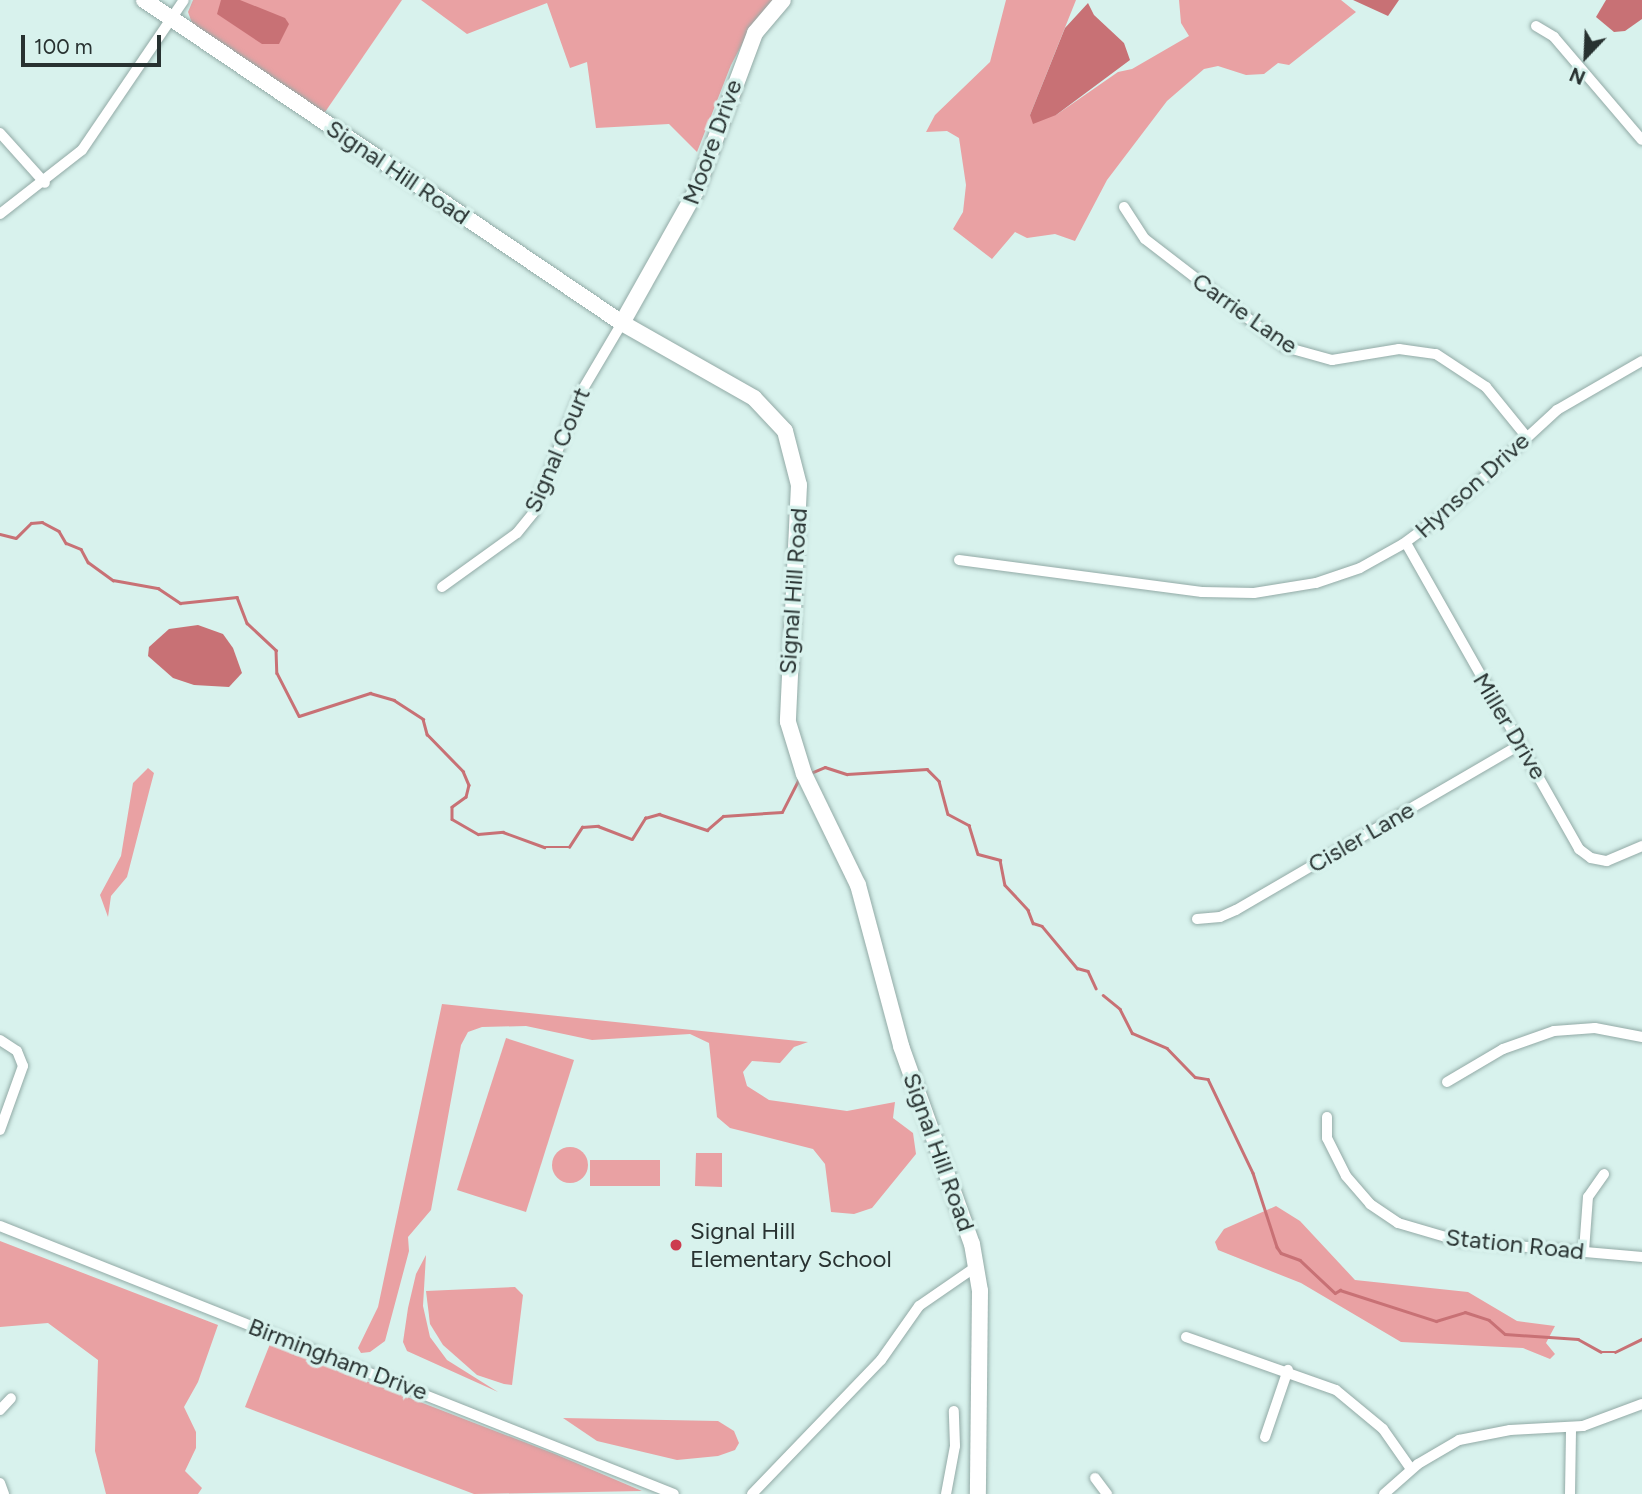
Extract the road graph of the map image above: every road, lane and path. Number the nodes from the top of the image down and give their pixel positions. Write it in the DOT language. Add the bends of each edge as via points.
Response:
graph roads {
  1 [pos="144,0"];
  2 [pos="184,0"];
  3 [pos="783,0"];
  4 [pos="172,19"];
  5 [pos="1536,26"];
  6 [pos="0,133"];
  7 [pos="1642,140"];
  8 [pos="45,183"];
  9 [pos="1124,207"];
  10 [pos="0,214"];
  11 [pos="622,323"];
  12 [pos="1642,361"];
  13 [pos="1526,436"];
  14 [pos="1406,543"];
  15 [pos="959,560"];
  16 [pos="442,587"];
  17 [pos="1521,744"];
  18 [pos="1642,846"];
  19 [pos="1197,919"];
  20 [pos="1642,1037"];
  21 [pos="0,1040"];
  22 [pos="1447,1082"];
  23 [pos="1326,1117"];
  24 [pos="0,1130"];
  25 [pos="1604,1174"];
  26 [pos="0,1226"];
  27 [pos="1584,1251"];
  28 [pos="1642,1257"];
  29 [pos="977,1266"];
  30 [pos="1186,1337"];
  31 [pos="1288,1370"];
  32 [pos="11,1398"];
  33 [pos="1642,1404"];
  34 [pos="0,1410"];
  35 [pos="954,1411"];
  36 [pos="1571,1428"];
  37 [pos="1265,1437"];
  38 [pos="1411,1469"];
  39 [pos="1096,1478"];
  40 [pos="0,1483"];
  41 [pos="4,1494"];
  42 [pos="674,1494"];
  43 [pos="752,1494"];
  44 [pos="946,1494"];
  45 [pos="978,1494"];
  46 [pos="1107,1494"];
  47 [pos="1384,1494"];
  48 [pos="1570,1494"];
  1 -- 4 [label="main road, Signal Hill Road"];
  2 -- 4 [label="street"];
  3 -- 11 [label="main road, Moore Drive" via="755,33 696,191"];
  4 -- 8 [label="street" via="82,150"];
  4 -- 11 [label="main road, Signal Hill Road"];
  5 -- 7 [label="street" via="1554,37"];
  6 -- 8 [label="street"];
  8 -- 10 [label="street"];
  9 -- 13 [label="street, Carrie Lane" via="1145,239 1285,347 1332,360 1399,349 1436,354 1486,387"];
  11 -- 16 [label="street, Signal Court" via="580,394 533,513 509,539"];
  11 -- 29 [label="main road, Signal Hill Road" via="754,398 777,419 791,444 799,485 786,685 791,740 853,873 901,1046"];
  12 -- 13 [label="street, Hynson Drive" via="1567,403"];
  13 -- 14 [label="street, Hynson Drive" via="1444,514"];
  14 -- 15 [label="street, Hynson Drive" via="1341,576 1254,593 1179,591"];
  14 -- 17 [label="street, Miller Drive"];
  17 -- 18 [label="street, Miller Drive" via="1585,855 1607,861"];
  17 -- 19 [label="street, Cisler Lane" via="1236,910"];
  20 -- 22 [label="street" via="1595,1028 1554,1031 1503,1049"];
  21 -- 24 [label="street" via="17,1051 23,1066"];
  23 -- 27 [label="street, Station Road" via="1327,1139 1346,1176 1370,1204 1398,1223 1459,1241"];
  25 -- 27 [label="street" via="1588,1197"];
  26 -- 42 [label="street, Birmingham Drive"];
  27 -- 28 [label="street, Station Road"];
  29 -- 43 [label="street" via="919,1306 881,1360"];
  29 -- 45 [label="main road, Signal Hill Road"];
  30 -- 31 [label="street"];
  31 -- 37 [label="street"];
  31 -- 38 [label="street" via="1355,1402 1383,1429"];
  32 -- 34 [label="street"];
  33 -- 36 [label="street" via="1604,1421"];
  35 -- 44 [label="street" via="955,1446"];
  36 -- 38 [label="street" via="1476,1435"];
  36 -- 48 [label="street"];
  38 -- 47 [label="street"];
  39 -- 46 [label="street"];
  40 -- 41 [label="street"];
}
